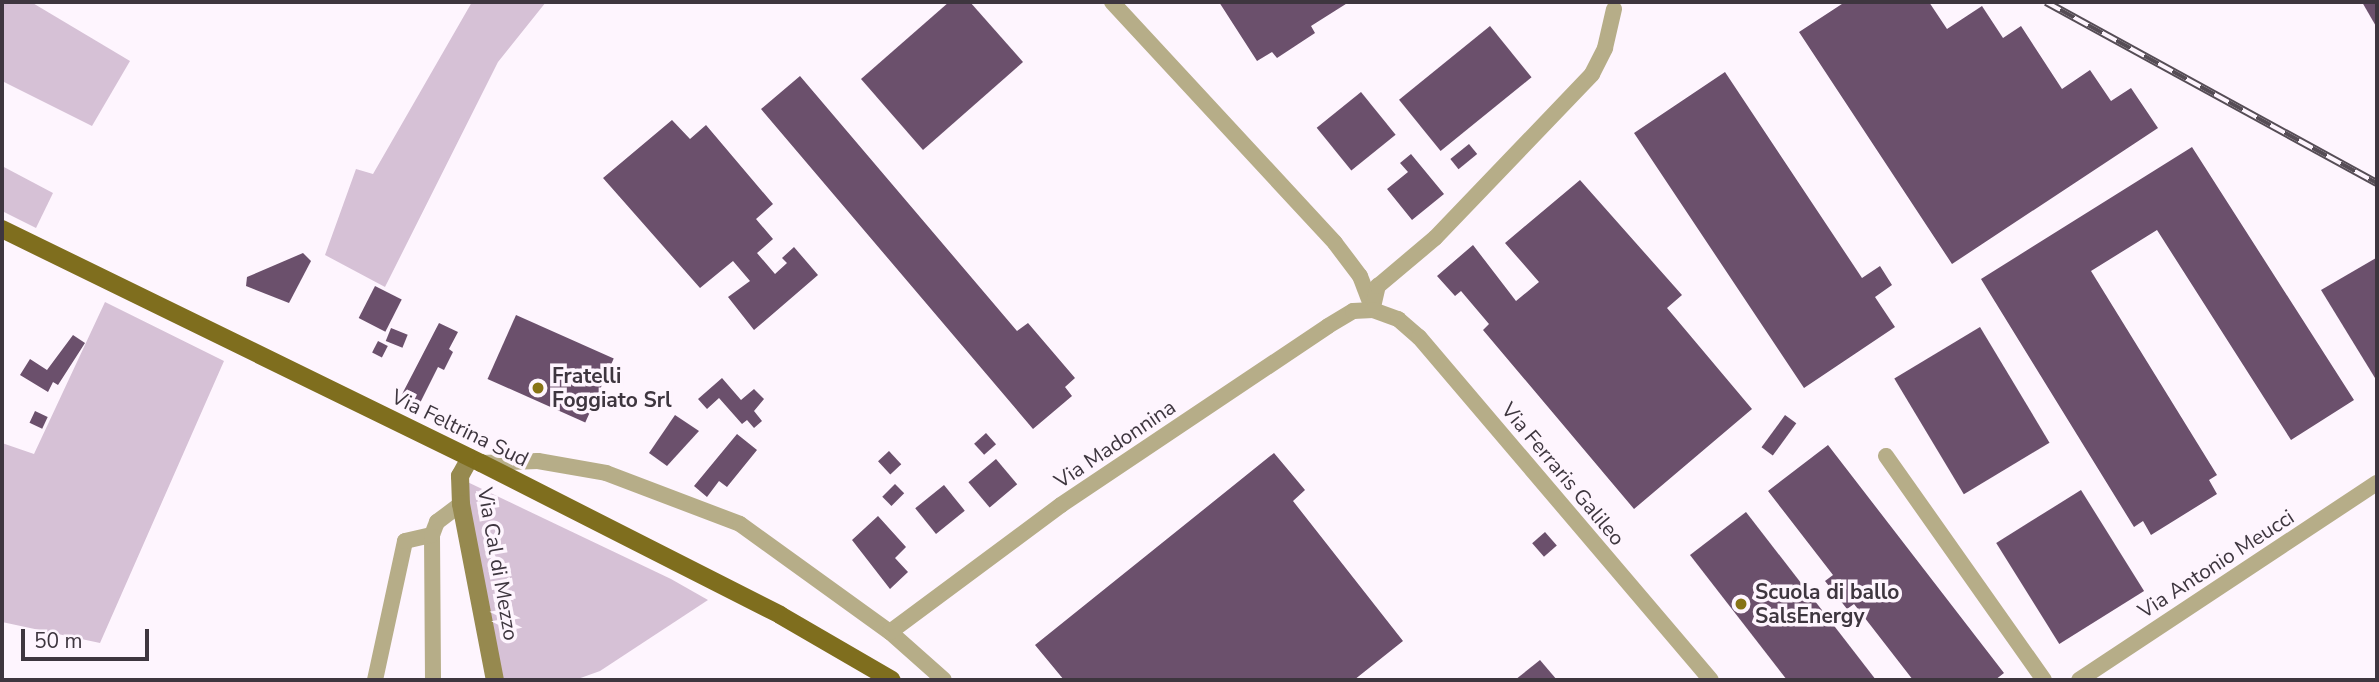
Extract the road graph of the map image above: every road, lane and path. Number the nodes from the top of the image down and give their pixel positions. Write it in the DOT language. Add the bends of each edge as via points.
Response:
graph roads {
  1 [pos="1112,2"];
  2 [pos="1614,9"];
  3 [pos="2,229"];
  4 [pos="1373,310"];
  5 [pos="1886,456"];
  6 [pos="475,461"];
  7 [pos="2377,483"];
  8 [pos="461,504"];
  9 [pos="432,535"];
  10 [pos="890,632"];
  11 [pos="375,680"];
  12 [pos="433,680"];
  13 [pos="495,680"];
  14 [pos="892,680"];
  15 [pos="944,680"];
  16 [pos="1711,680"];
  17 [pos="2045,680"];
  18 [pos="2079,680"];
  1 -- 4 [label="street" via="1335,243 1360,276"];
  2 -- 4 [label="street" via="1605,48 1592,74 1435,238 1378,286"];
  3 -- 6 [label="main road, Via Feltrina Sud"];
  4 -- 10 [label="street, Via Madonnina" via="1353,312 1328,326 1061,505"];
  4 -- 16 [label="street, Via Ferraris Galileo" via="1398,319 1419,337"];
  5 -- 17 [label="street"];
  6 -- 8 [label="street, Via Cal di Mezzo" via="460,476"];
  6 -- 10 [label="street" via="538,461 606,473 740,524"];
  6 -- 14 [label="main road, Via Feltrina Sud" via="791,621"];
  7 -- 18 [label="street, Via Antonio Meucci"];
  8 -- 9 [label="street" via="437,522"];
  8 -- 13 [label="street, Via Cal di Mezzo"];
  9 -- 11 [label="street" via="405,541"];
  9 -- 12 [label="street"];
  10 -- 15 [label="street"];
}
